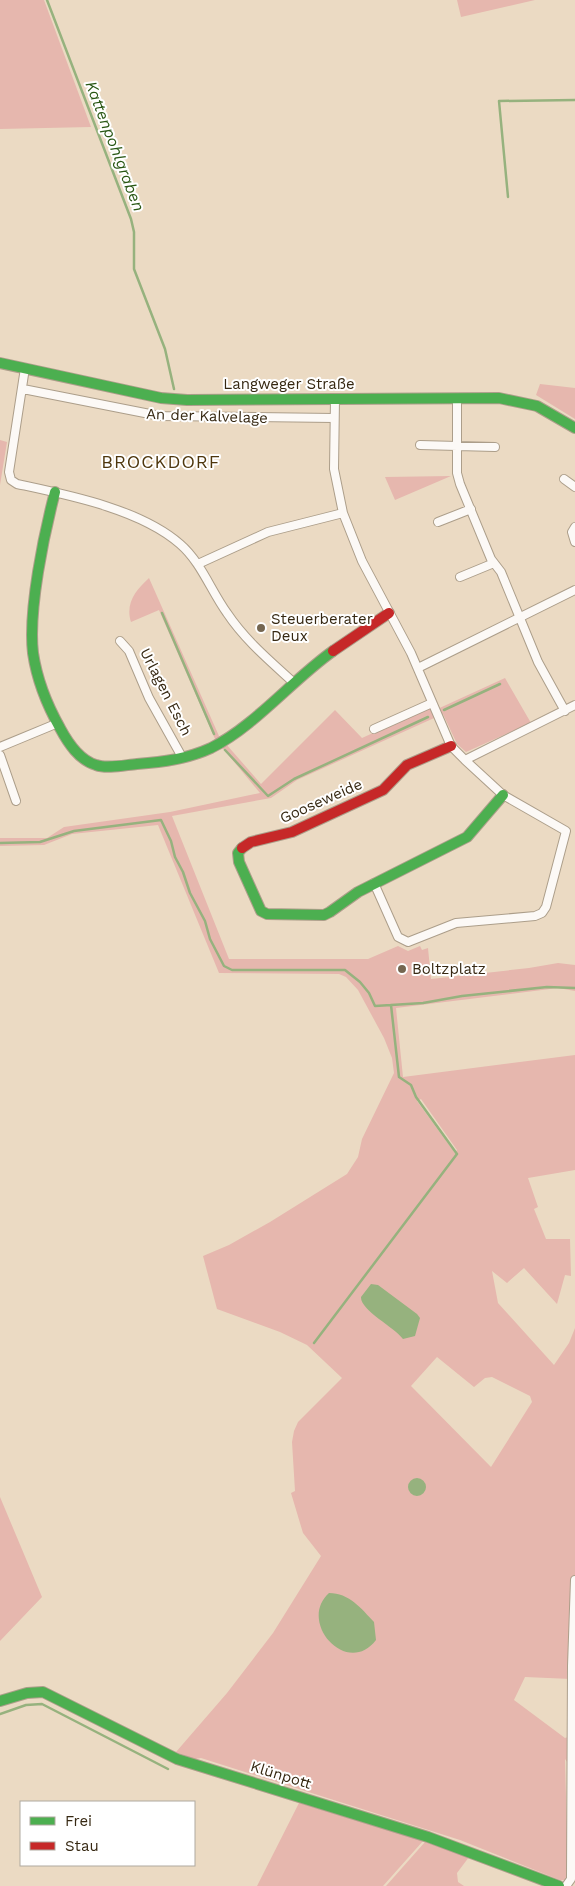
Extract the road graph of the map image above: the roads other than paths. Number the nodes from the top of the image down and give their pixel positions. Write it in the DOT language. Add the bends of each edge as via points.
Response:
graph roads {
  1 [pos="0,363"];
  2 [pos="25,368"];
  3 [pos="23,389"];
  4 [pos="457,398"];
  5 [pos="335,399"];
  6 [pos="334,418"];
  7 [pos="575,428"];
  8 [pos="420,445"];
  9 [pos="457,446"];
  10 [pos="495,447"];
  11 [pos="564,479"];
  12 [pos="575,488"];
  13 [pos="55,492"];
  14 [pos="471,509"];
  15 [pos="343,513"];
  16 [pos="438,522"];
  17 [pos="575,527"];
  18 [pos="575,542"];
  19 [pos="494,563"];
  20 [pos="198,564"];
  21 [pos="460,577"];
  22 [pos="575,590"];
  23 [pos="390,613"];
  24 [pos="519,617"];
  25 [pos="120,641"];
  26 [pos="418,668"];
  27 [pos="293,682"];
  28 [pos="432,703"];
  29 [pos="575,705"];
  30 [pos="565,710"];
  31 [pos="58,723"];
  32 [pos="374,729"];
  33 [pos="451,746"];
  34 [pos="0,747"];
  35 [pos="0,754"];
  36 [pos="182,758"];
  37 [pos="465,760"];
  38 [pos="503,795"];
  39 [pos="16,801"];
  40 [pos="566,831"];
  41 [pos="575,835"];
  42 [pos="374,883"];
  43 [pos="575,1580"];
  44 [pos="0,1701"];
  45 [pos="559,1886"];
  46 [pos="566,1886"];
  1 -- 2 [label="street, Langweger Straße"];
  2 -- 3 [label="street"];
  2 -- 5 [label="street, Langweger Straße" via="161,398"];
  3 -- 6 [label="street, An der Kalvelage" via="160,416"];
  3 -- 13 [label="street" via="9,472 11,480"];
  4 -- 5 [label="street, Langweger Straße"];
  4 -- 7 [label="street, Langweger Straße" via="499,398 522,402 550,412"];
  4 -- 9 [label="street"];
  5 -- 6 [label="street"];
  6 -- 15 [label="street" via="334,469"];
  8 -- 9 [label="street"];
  9 -- 10 [label="street"];
  9 -- 14 [label="street" via="458,479"];
  11 -- 12 [label="street"];
  13 -- 20 [label="street" via="141,520 180,544"];
  13 -- 31 [label="street, Urlagen Esch" via="42,544 32,634 42,687"];
  14 -- 16 [label="street"];
  14 -- 19 [label="street"];
  15 -- 20 [label="street" via="268,532"];
  15 -- 23 [label="street" via="362,560"];
  17 -- 18 [label="street" via="572,532"];
  19 -- 21 [label="street"];
  19 -- 24 [label="street" via="501,572"];
  20 -- 27 [label="street" via="216,598 243,635"];
  22 -- 24 [label="street"];
  23 -- 26 [label="street"];
  23 -- 27 [label="street, Urlagen Esch"];
  24 -- 26 [label="street"];
  24 -- 30 [label="street" via="538,662"];
  25 -- 36 [label="street, Urlagen Esch" via="129,651 149,698"];
  26 -- 28 [label="street"];
  27 -- 36 [label="street, Urlagen Esch" via="242,730 219,744"];
  28 -- 32 [label="street"];
  28 -- 33 [label="street"];
  29 -- 30 [label="street"];
  30 -- 37 [label="street"];
  31 -- 34 [label="street"];
  31 -- 36 [label="street, Urlagen Esch" via="78,755 92,765 101,767"];
  33 -- 37 [label="street"];
  33 -- 42 [label="street, Gooseweide" via="407,765 383,790 292,832 246,844 238,853 257,907 267,914 324,914"];
  35 -- 39 [label="street"];
  37 -- 38 [label="street"];
  38 -- 40 [label="street"];
  38 -- 42 [label="street, Gooseweide" via="467,837"];
  40 -- 41 [label="street"];
  40 -- 42 [label="street" via="546,907 535,916 456,922 408,942 398,937"];
  43 -- 46 [label="street" via="571,1879"];
  44 -- 45 [label="street, Klünpott" via="43,1692 177,1759 428,1837"];
}
